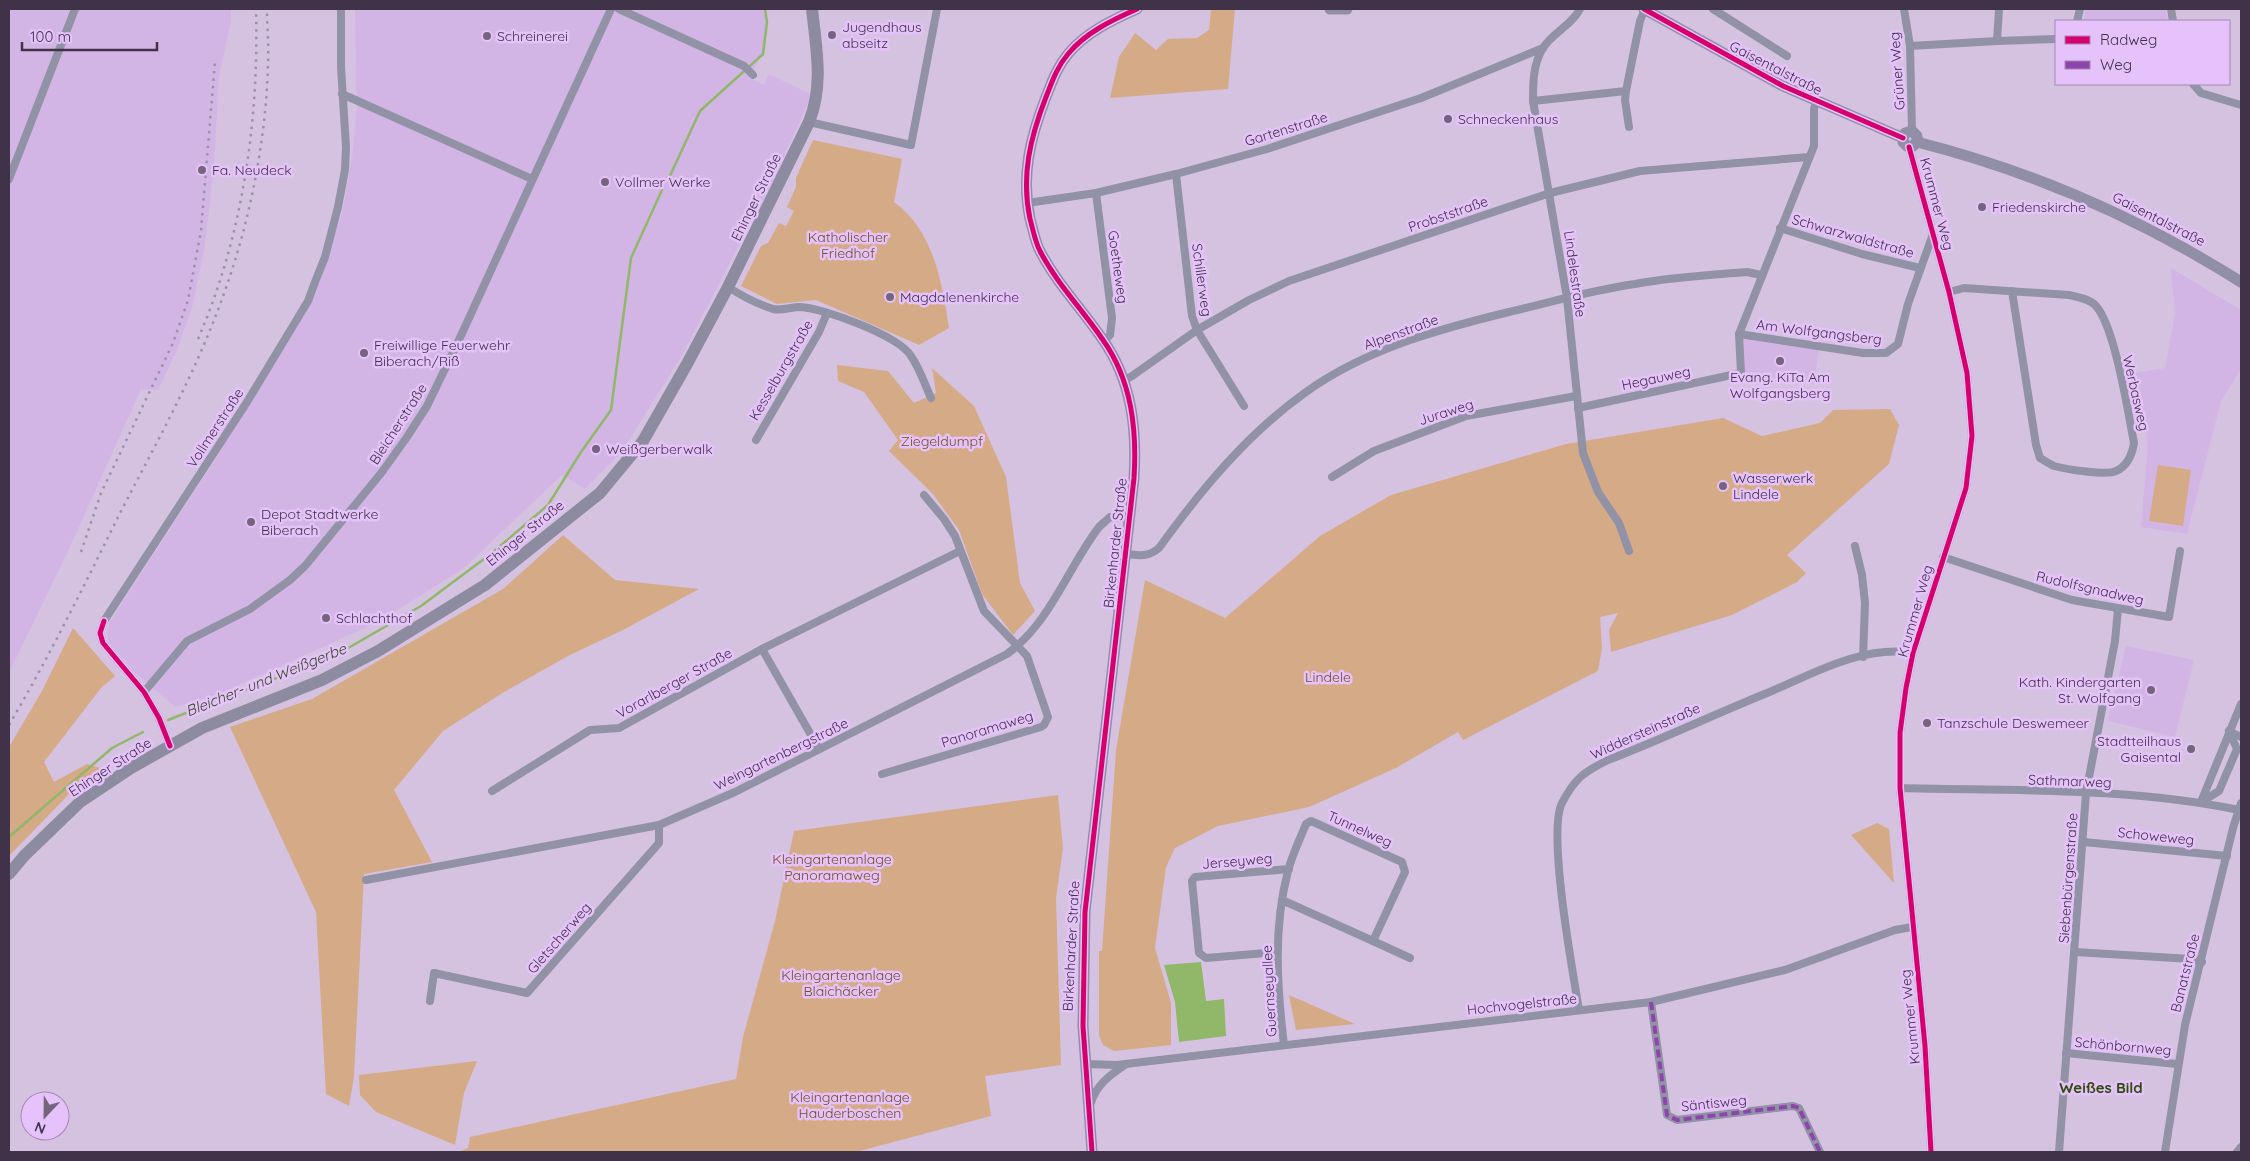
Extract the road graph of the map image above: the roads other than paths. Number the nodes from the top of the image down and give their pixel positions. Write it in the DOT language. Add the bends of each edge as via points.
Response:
graph roads {
  1 [pos="75,9"];
  2 [pos="341,9"];
  3 [pos="611,9"];
  4 [pos="619,9"];
  5 [pos="812,9"];
  6 [pos="937,9"];
  7 [pos="1137,9"];
  8 [pos="1330,9"];
  9 [pos="1347,9"];
  10 [pos="1580,9"];
  11 [pos="1645,9"];
  12 [pos="1713,9"];
  13 [pos="1904,9"];
  14 [pos="1999,9"];
  15 [pos="2055,40"];
  16 [pos="1997,41"];
  17 [pos="1910,46"];
  18 [pos="1543,48"];
  19 [pos="1787,56"];
  20 [pos="753,75"];
  21 [pos="2194,85"];
  22 [pos="1626,91"];
  23 [pos="342,94"];
  24 [pos="1533,101"];
  25 [pos="1816,102"];
  26 [pos="2241,105"];
  27 [pos="810,122"];
  28 [pos="1629,127"];
  29 [pos="1910,140"];
  30 [pos="1809,158"];
  31 [pos="1176,174"];
  32 [pos="9,179"];
  33 [pos="532,180"];
  34 [pos="1550,192"];
  35 [pos="1096,193"];
  36 [pos="1027,203"];
  37 [pos="1780,228"];
  38 [pos="1933,234"];
  39 [pos="1920,268"];
  40 [pos="1761,275"];
  41 [pos="2241,281"];
  42 [pos="728,287"];
  43 [pos="2012,291"];
  44 [pos="1949,292"];
  45 [pos="1567,298"];
  46 [pos="827,313"];
  47 [pos="1197,330"];
  48 [pos="1738,334"];
  49 [pos="1104,341"];
  50 [pos="1740,373"];
  51 [pos="1123,380"];
  52 [pos="1576,396"];
  53 [pos="931,398"];
  54 [pos="1244,406"];
  55 [pos="1578,408"];
  56 [pos="756,440"];
  57 [pos="1332,477"];
  58 [pos="924,495"];
  59 [pos="1129,519"];
  60 [pos="1855,546"];
  61 [pos="2180,550"];
  62 [pos="960,551"];
  63 [pos="1629,551"];
  64 [pos="1124,554"];
  65 [pos="1943,557"];
  66 [pos="2118,609"];
  67 [pos="1018,646"];
  68 [pos="762,649"];
  69 [pos="1913,653"];
  70 [pos="1863,657"];
  71 [pos="144,692"];
  72 [pos="2241,704"];
  73 [pos="2229,731"];
  74 [pos="2241,737"];
  75 [pos="170,746"];
  76 [pos="819,749"];
  77 [pos="882,774"];
  78 [pos="1900,788"];
  79 [pos="492,791"];
  80 [pos="2086,793"];
  81 [pos="2201,802"];
  82 [pos="2240,806"];
  83 [pos="1310,821"];
  84 [pos="659,825"];
  85 [pos="2084,842"];
  86 [pos="2226,856"];
  87 [pos="1289,869"];
  88 [pos="9,874"];
  89 [pos="366,880"];
  90 [pos="1282,900"];
  91 [pos="1912,927"];
  92 [pos="1373,941"];
  93 [pos="1277,952"];
  94 [pos="2075,952"];
  95 [pos="1410,958"];
  96 [pos="2202,962"];
  97 [pos="430,1001"];
  98 [pos="1651,1002"];
  99 [pos="1580,1010"];
  100 [pos="1284,1046"];
  101 [pos="2066,1053"];
  102 [pos="1086,1064"];
  103 [pos="1127,1064"];
  104 [pos="2178,1064"];
  105 [pos="1089,1110"];
  106 [pos="2241,1147"];
  107 [pos="1092,1152"];
  108 [pos="1820,1152"];
  109 [pos="1931,1152"];
  110 [pos="2060,1152"];
  111 [pos="2165,1152"];
  112 [pos="2238,1152"];
  1 -- 32 [label="street"];
  2 -- 23 [label="street, Vollmerstraße"];
  3 -- 33 [label="street, Bleicherstraße"];
  4 -- 20 [label="street" via="744,66"];
  5 -- 27 [label="main road, Ehinger Straße" via="819,83"];
  6 -- 27 [label="street" via="911,145"];
  7 -- 36 [label="main road, Birkenharder Straße" via="1083,39 1055,72 1035,125 1026,164"];
  8 -- 9 [label="main road"];
  10 -- 18 [label="street, Lindelestraße"];
  11 -- 22 [label="street"];
  11 -- 25 [label="main road, Gaisentalstraße" via="1726,56"];
  12 -- 19 [label="street"];
  13 -- 17 [label="street, Grüner Weg"];
  14 -- 16 [label="street"];
  15 -- 16 [label="street"];
  16 -- 17 [label="street"];
  17 -- 29 [label="street, Grüner Weg"];
  18 -- 24 [label="street, Lindelestraße" via="1534,73"];
  18 -- 31 [label="street, Gartenstraße" via="1422,98 1267,149"];
  21 -- 26 [label="street" via="2201,93"];
  22 -- 24 [label="street"];
  22 -- 28 [label="street" via="1624,100"];
  23 -- 33 [label="street"];
  23 -- 71 [label="street, Vollmerstraße" via="346,147 338,207 325,257 308,301 247,402 104,621 100,633 102,643"];
  24 -- 34 [label="street, Lindelestraße"];
  25 -- 29 [label="main road, Gaisentalstraße"];
  25 -- 30 [label="street, Schwarzwaldstraße" via="1814,146"];
  27 -- 42 [label="main road, Ehinger Straße"];
  29 -- 38 [label="street, Krummer Weg"];
  29 -- 41 [label="main road, Gaisentalstraße" via="2005,167 2104,207 2200,256"];
  30 -- 34 [label="street, Probststraße" via="1640,171"];
  30 -- 37 [label="street, Schwarzwaldstraße"];
  31 -- 35 [label="street, Gartenstraße"];
  31 -- 47 [label="street, Schillerweg" via="1192,316"];
  33 -- 71 [label="street, Bleicherstraße" via="427,406 382,472 290,580 250,609 188,641"];
  34 -- 45 [label="street, Lindelestraße"];
  34 -- 47 [label="street, Probststraße" via="1289,281"];
  35 -- 36 [label="street, Gartenstraße"];
  35 -- 49 [label="street, Goetheweg" via="1112,318 1110,335"];
  36 -- 49 [label="main road, Birkenharder Straße" via="1039,250 1064,290"];
  37 -- 39 [label="street, Schwarzwaldstraße"];
  37 -- 40 [label="street, Schwarzwaldstraße"];
  38 -- 39 [label="street, Am Wolfgangsberg"];
  38 -- 44 [label="street, Krummer Weg"];
  39 -- 48 [label="street, Am Wolfgangsberg" via="1898,344 1886,353"];
  40 -- 45 [label="street, Alpenstraße" via="1747,272 1634,284"];
  40 -- 48 [label="street, Schwarzwaldstraße"];
  42 -- 46 [label="street" via="775,310 800,307"];
  42 -- 75 [label="main road, Ehinger Straße" via="643,441 600,492 485,585 378,651 322,680 226,718"];
  43 -- 43 [label="street, Werbasweg" via="2068,294 2095,304 2104,316 2134,443 2127,464 2116,472 2053,466 2040,458"];
  43 -- 44 [label="street, Werbasweg" via="1964,288"];
  44 -- 65 [label="street, Krummer Weg" via="1967,372 1972,436 1966,488"];
  45 -- 52 [label="street, Lindelestraße"];
  45 -- 64 [label="street, Alpenstraße" via="1419,336 1340,371 1275,417 1233,457 1198,494 1152,554"];
  46 -- 53 [label="street" via="869,329 911,355"];
  46 -- 56 [label="street, Kesselburgstraße"];
  47 -- 51 [label="street, Probststraße"];
  47 -- 54 [label="street, Schillerweg"];
  48 -- 50 [label="street, Schwarzwaldstraße"];
  49 -- 51 [label="main road, Birkenharder Straße"];
  50 -- 55 [label="street, Hegauweg"];
  51 -- 59 [label="main road, Birkenharder Straße" via="1135,429"];
  52 -- 55 [label="street, Lindelestraße"];
  52 -- 57 [label="street, Juraweg" via="1466,416 1374,451"];
  55 -- 63 [label="street, Lindelestraße" via="1583,453 1598,492 1619,523"];
  58 -- 62 [label="street" via="955,536"];
  59 -- 64 [label="main road, Birkenharder Straße"];
  59 -- 67 [label="street, Weingartenbergstraße" via="1110,517 1099,527 1047,611 1028,638"];
  60 -- 70 [label="street" via="1865,603"];
  61 -- 66 [label="street, Rudolfsgnadweg" via="2169,618"];
  62 -- 67 [label="street" via="984,611"];
  62 -- 68 [label="street, Vorarlberger Straße"];
  64 -- 102 [label="main road, Birkenharder Straße" via="1085,912 1083,1026"];
  65 -- 66 [label="street, Rudolfsgnadweg" via="2072,600"];
  65 -- 69 [label="street, Krummer Weg"];
  66 -- 80 [label="street, Siebenbürgenstraße"];
  67 -- 76 [label="street, Weingartenbergstraße"];
  67 -- 77 [label="street, Panoramaweg" via="1027,656 1048,713 1044,724"];
  68 -- 76 [label="street"];
  68 -- 79 [label="street, Vorarlberger Straße" via="619,728 590,730"];
  69 -- 70 [label="street, Widdersteinstraße" via="1902,651"];
  69 -- 78 [label="street, Krummer Weg" via="1901,720"];
  70 -- 99 [label="street, Widdersteinstraße" via="1835,663 1582,773 1561,804 1556,831 1569,954"];
  71 -- 75 [label="street, Vollmerstraße"];
  72 -- 73 [label="street"];
  73 -- 74 [label="street"];
  73 -- 81 [label="street"];
  73 -- 81 [label="street" via="2236,749 2219,791"];
  75 -- 88 [label="main road, Ehinger Straße" via="80,802"];
  76 -- 84 [label="street, Weingartenbergstraße" via="735,792"];
  78 -- 80 [label="street, Sathmarweg"];
  78 -- 91 [label="street, Krummer Weg"];
  80 -- 81 [label="street, Sathmarweg"];
  80 -- 85 [label="street, Siebenbürgenstraße"];
  81 -- 82 [label="street, Sathmarweg"];
  82 -- 86 [label="street, Banatstraße"];
  83 -- 87 [label="street, Guernseyallee"];
  83 -- 92 [label="street, Tunnelweg" via="1402,862 1405,872"];
  84 -- 89 [label="street, Weingartenbergstraße"];
  84 -- 97 [label="street, Gletscherweg" via="659,843 527,993 434,973"];
  85 -- 86 [label="street, Schoweweg"];
  85 -- 94 [label="street, Siebenbürgenstraße"];
  86 -- 96 [label="street, Banatstraße"];
  87 -- 90 [label="street, Guernseyallee"];
  87 -- 93 [label="street, Jerseyweg" via="1195,877 1192,881 1199,953 1206,958"];
  90 -- 92 [label="street"];
  90 -- 93 [label="street, Guernseyallee"];
  91 -- 98 [label="street, Hochvogelstraße" via="1895,930 1785,970"];
  91 -- 109 [label="street, Krummer Weg" via="1925,1046"];
  92 -- 95 [label="street"];
  93 -- 100 [label="street, Guernseyallee"];
  94 -- 96 [label="street"];
  94 -- 101 [label="street, Siebenbürgenstraße"];
  96 -- 104 [label="street, Banatstraße"];
  98 -- 99 [label="street, Hochvogelstraße"];
  98 -- 108 [label="street, Säntisweg" via="1667,1115 1677,1120 1793,1106 1799,1108"];
  99 -- 100 [label="street, Hochvogelstraße"];
  100 -- 103 [label="street, Hochvogelstraße"];
  101 -- 104 [label="street, Schönbornweg"];
  101 -- 110 [label="street, Siebenbürgenstraße"];
  102 -- 103 [label="street, Hochvogelstraße"];
  102 -- 105 [label="main road, Birkenharder Straße"];
  103 -- 105 [label="street, Hochvogelstraße" via="1106,1078 1093,1095"];
  104 -- 111 [label="street, Banatstraße"];
  105 -- 107 [label="main road, Birkenharder Straße"];
  106 -- 112 [label="street"];
}
